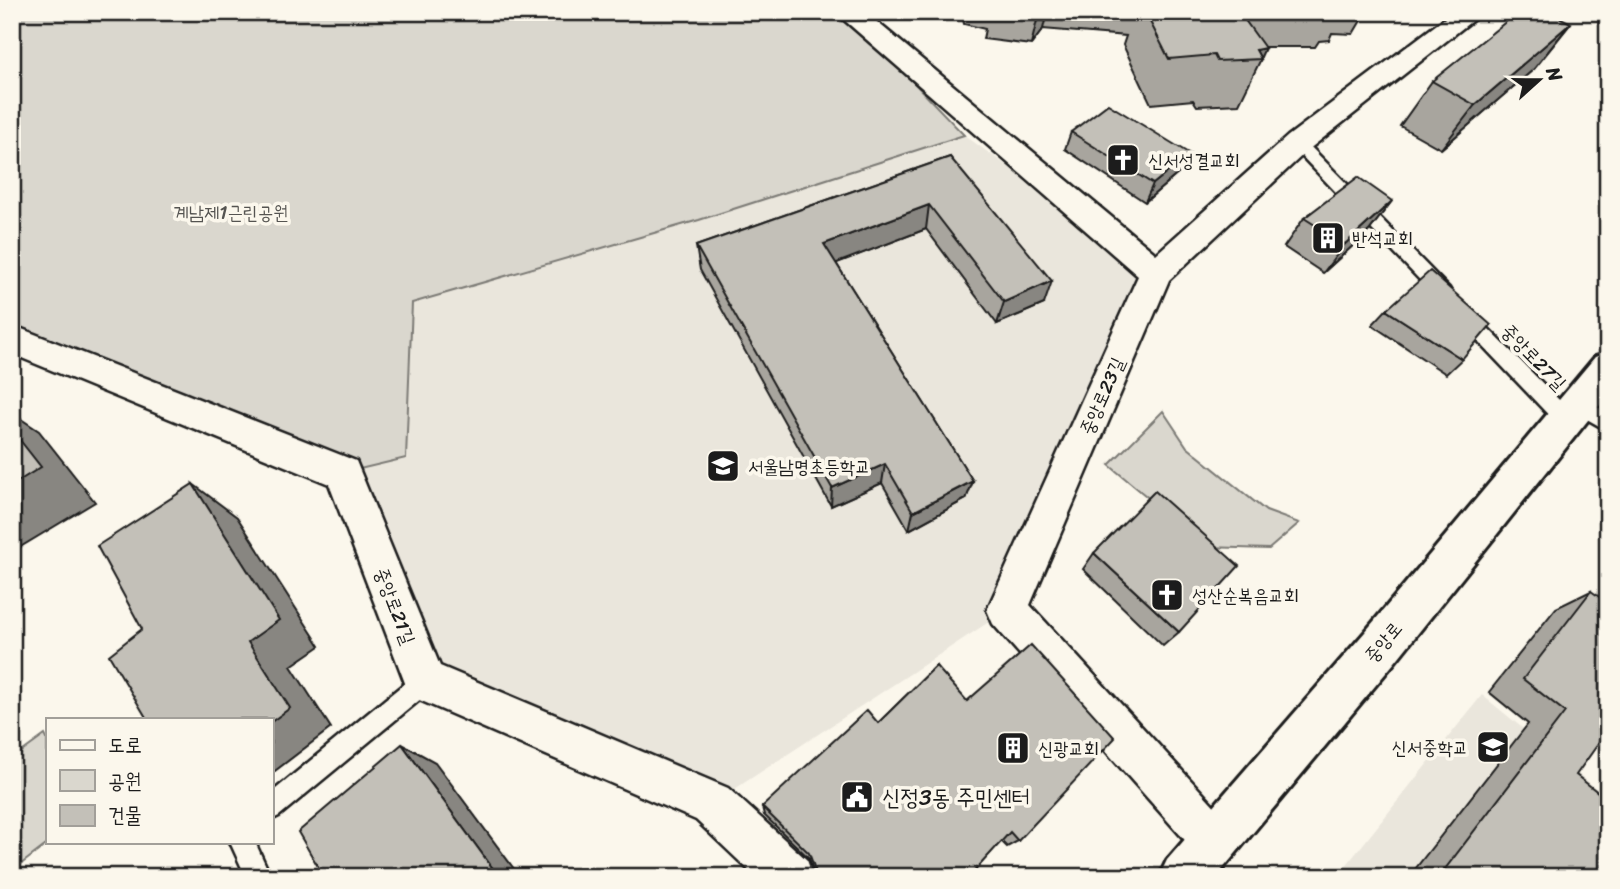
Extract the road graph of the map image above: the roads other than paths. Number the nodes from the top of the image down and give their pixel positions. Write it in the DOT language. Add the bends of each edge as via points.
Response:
graph roads {
  1 [pos="848,12"];
  2 [pos="1470,12"];
  3 [pos="1298,142"];
  4 [pos="1156,273"];
  5 [pos="12,339"];
  6 [pos="1608,368"];
  7 [pos="1583,415"];
  8 [pos="425,681"];
  9 [pos="273,806"];
  10 [pos="1215,840"];
  11 [pos="243,844"];
  12 [pos="259,877"];
  13 [pos="790,877"];
  14 [pos="1184,877"];
  1 -- 4 [label="street"];
  2 -- 3 [label="street, 중앙로23길"];
  3 -- 4 [label="street, 중앙로23길"];
  3 -- 7 [label="lane, 중앙로27길"];
  4 -- 10 [label="street, 중앙로23길" via="1007,610"];
  5 -- 8 [label="street, 중앙로21길" via="343,473"];
  6 -- 7 [label="main road, 중앙로"];
  7 -- 10 [label="main road, 중앙로"];
  8 -- 9 [label="lane"];
  8 -- 13 [label="street" via="712,804"];
  10 -- 14 [label="main road, 중앙로"];
  11 -- 12 [label="lane"];
}
